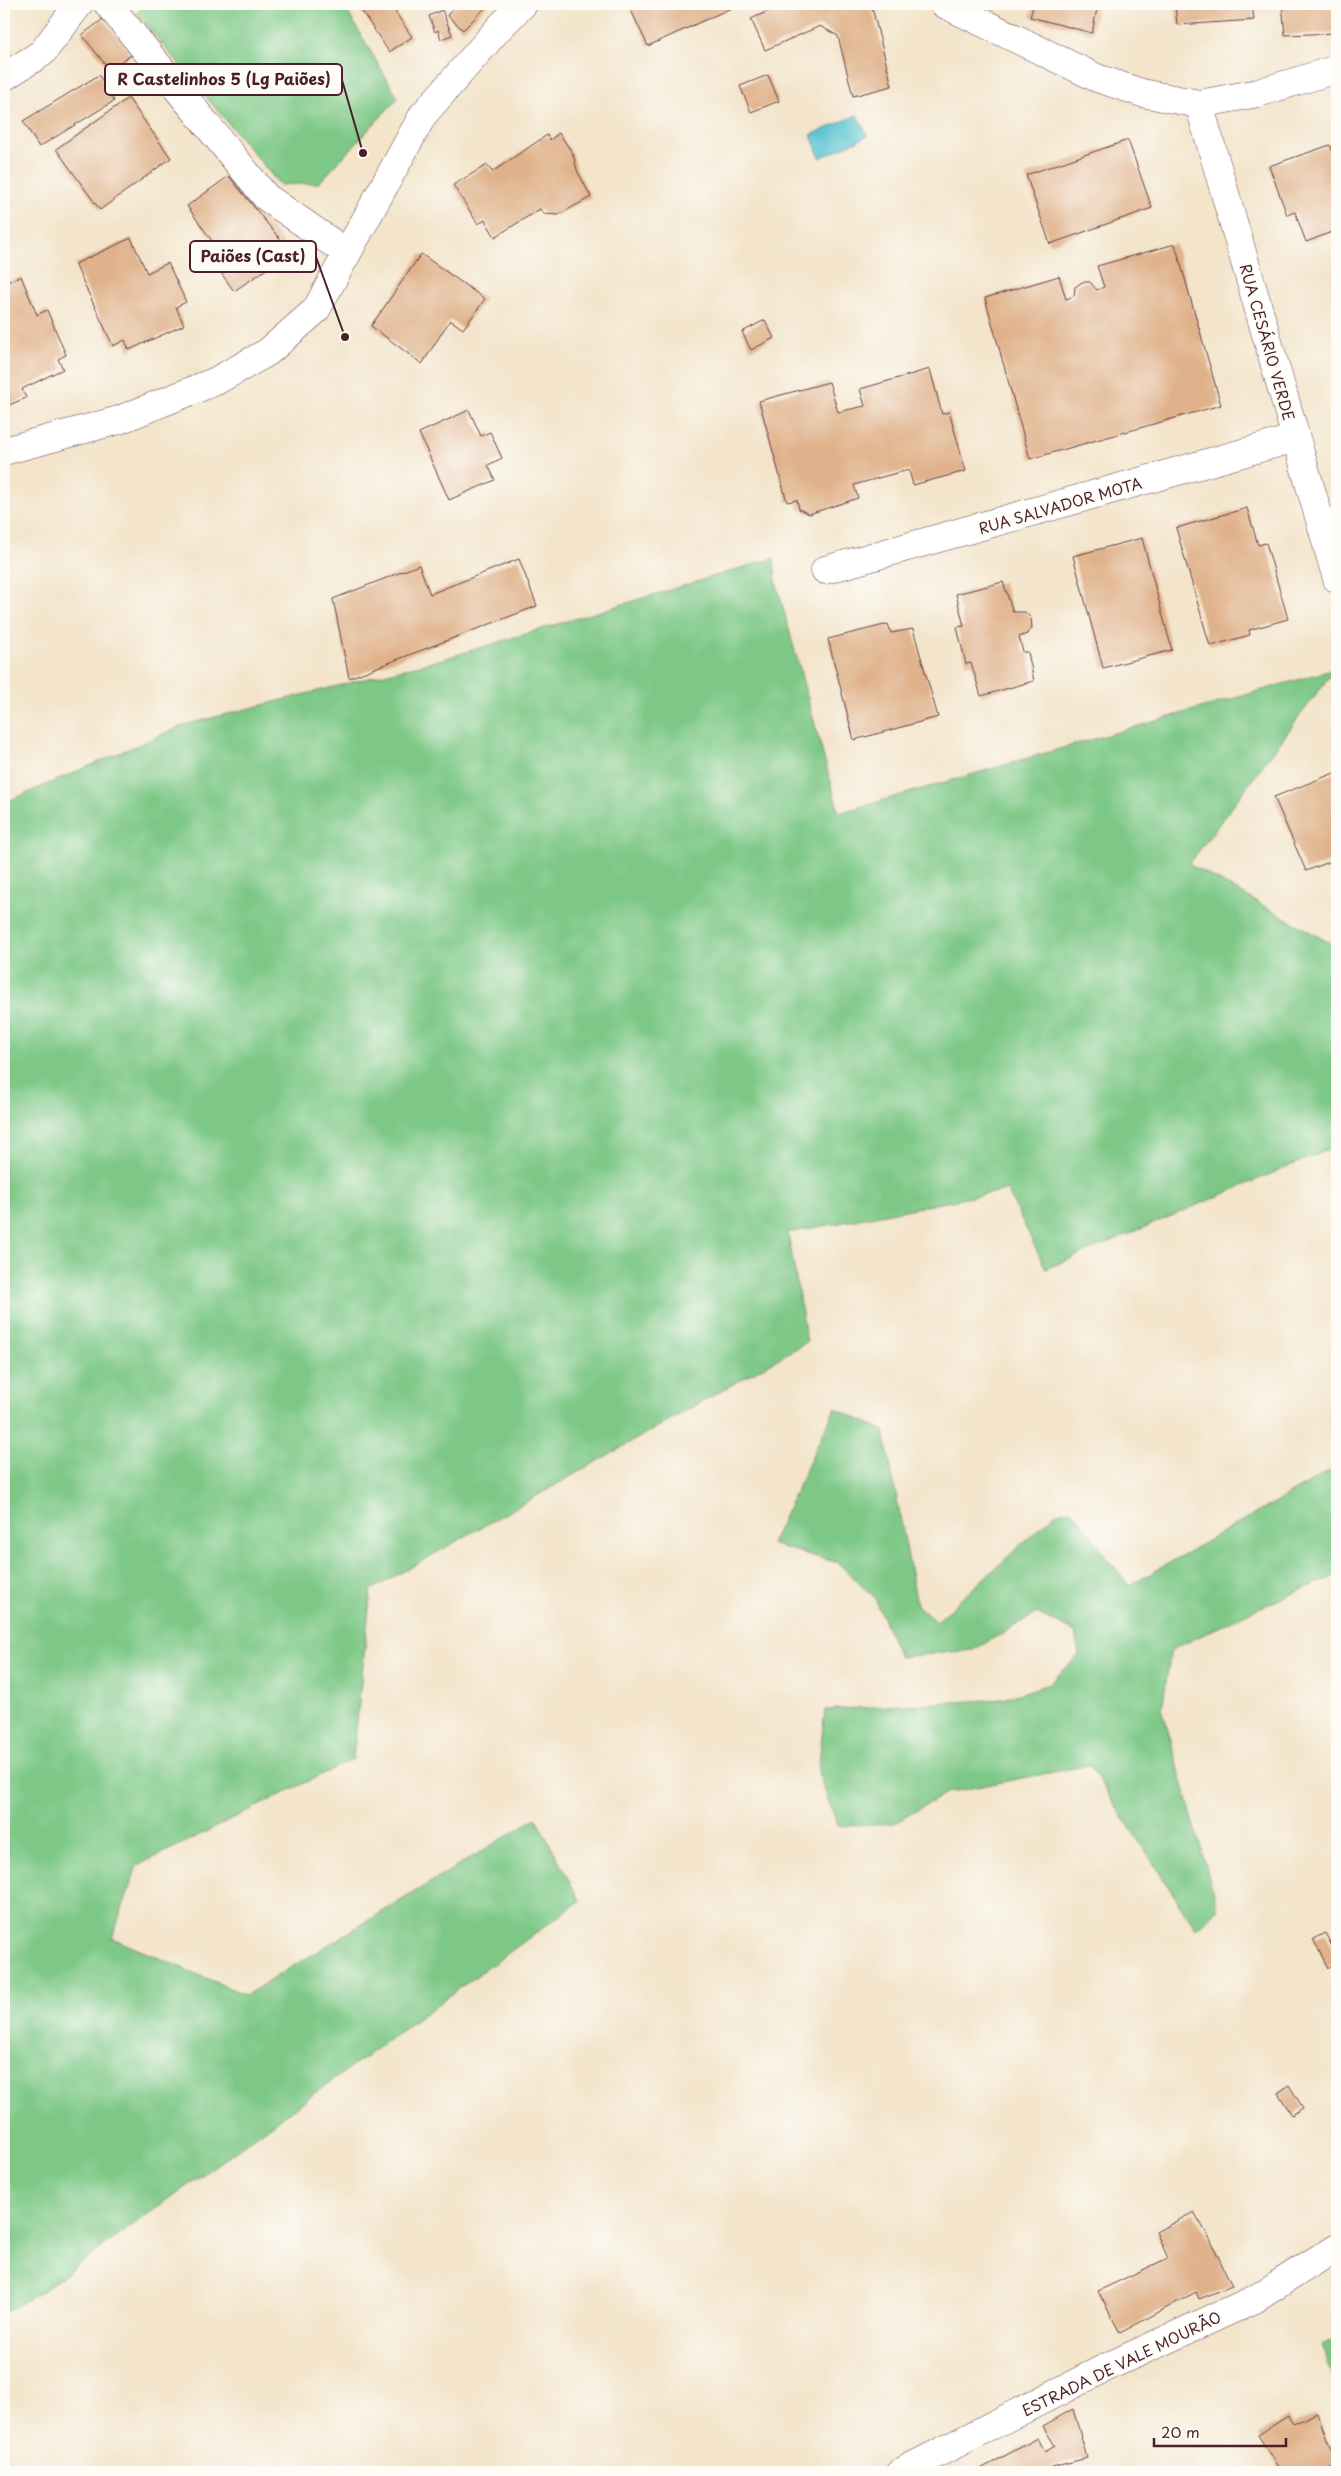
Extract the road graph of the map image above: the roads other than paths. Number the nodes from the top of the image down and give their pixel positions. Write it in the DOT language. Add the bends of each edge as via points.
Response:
graph roads {
  1 [pos="79,4"];
  2 [pos="108,4"];
  3 [pos="523,4"];
  4 [pos="944,4"];
  5 [pos="1337,69"];
  6 [pos="4,77"];
  7 [pos="1199,104"];
  8 [pos="347,253"];
  9 [pos="1296,438"];
  10 [pos="4,451"];
  11 [pos="825,570"];
  12 [pos="1337,579"];
  13 [pos="1337,2247"];
  14 [pos="901,2472"];
  1 -- 6 [label="street" via="42,53"];
  2 -- 8 [label="street" via="266,197"];
  3 -- 8 [label="street" via="423,114"];
  4 -- 7 [label="street" via="1097,78 1142,93"];
  5 -- 7 [label="street" via="1258,93"];
  7 -- 9 [label="street, RUA CESÁRIO VERDE"];
  8 -- 10 [label="street" via="316,310 268,352 216,381 119,420"];
  9 -- 11 [label="street, RUA SALVADOR MOTA"];
  9 -- 12 [label="street, RUA CESÁRIO VERDE"];
  13 -- 14 [label="street, ESTRADA DE VALE MOURÃO" via="1255,2299 1111,2365"];
}
